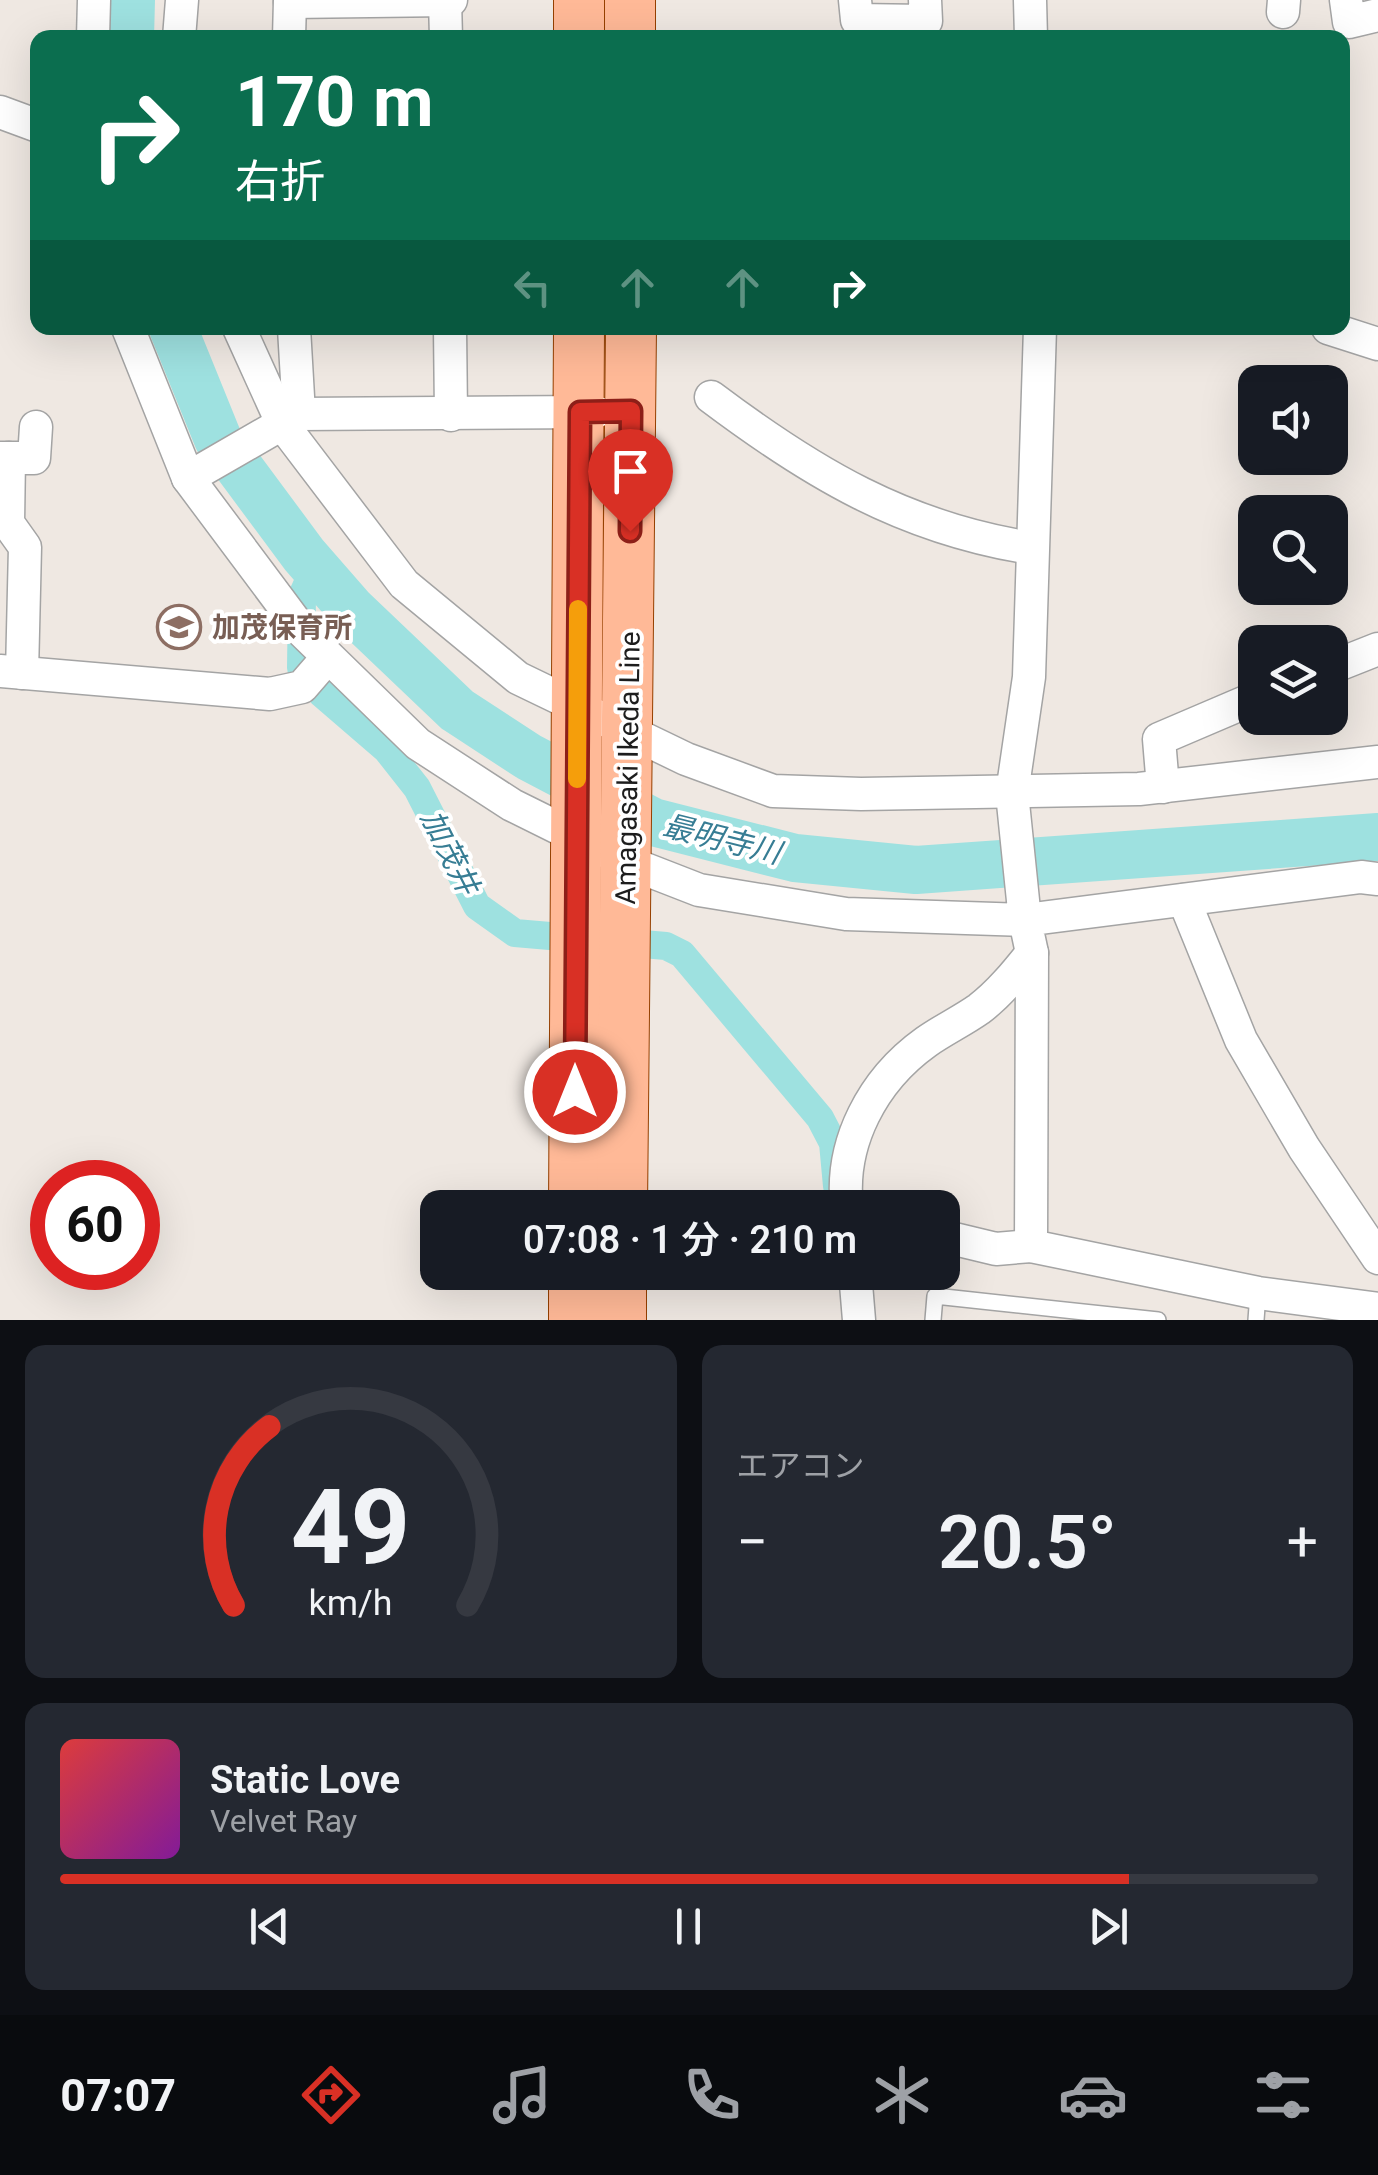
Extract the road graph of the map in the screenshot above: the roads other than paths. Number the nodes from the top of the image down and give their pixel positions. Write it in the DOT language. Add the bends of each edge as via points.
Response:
graph roads {
  1 [pos="94,0"];
  2 [pos="182,0"];
  3 [pos="447,0"];
  4 [pos="579,0"];
  5 [pos="630,0"];
  6 [pos="855,0"];
  7 [pos="925,0"];
  8 [pos="1030,0"];
  9 [pos="1346,0"];
  10 [pos="290,1"];
  11 [pos="1378,15"];
  12 [pos="93,30"];
  13 [pos="180,30"];
  14 [pos="289,30"];
  15 [pos="446,30"];
  16 [pos="579,30"];
  17 [pos="630,30"];
  18 [pos="1031,30"];
  19 [pos="0,112"];
  20 [pos="30,123"];
  21 [pos="131,335"];
  22 [pos="243,335"];
  23 [pos="294,335"];
  24 [pos="450,335"];
  25 [pos="579,335"];
  26 [pos="631,335"];
  27 [pos="1040,335"];
  28 [pos="1350,335"];
  29 [pos="1378,344"];
  30 [pos="711,397"];
  31 [pos="631,411"];
  32 [pos="580,412"];
  33 [pos="451,415"];
  34 [pos="291,419"];
  35 [pos="36,427"];
  36 [pos="4,458"];
  37 [pos="188,478"];
  38 [pos="1031,548"];
  39 [pos="1378,649"];
  40 [pos="328,656"];
  41 [pos="1348,661"];
  42 [pos="11,672"];
  43 [pos="1238,705"];
  44 [pos="578,713"];
  45 [pos="629,736"];
  46 [pos="1378,762"];
  47 [pos="1163,786"];
  48 [pos="1013,802"];
  49 [pos="577,831"];
  50 [pos="627,856"];
  51 [pos="1378,879"];
  52 [pos="1184,900"];
  53 [pos="1024,915"];
  54 [pos="1032,953"];
  55 [pos="574,1190"];
  56 [pos="622,1190"];
  57 [pos="845,1190"];
  58 [pos="960,1240"];
  59 [pos="1031,1246"];
  60 [pos="1378,1258"];
  61 [pos="574,1290"];
  62 [pos="622,1290"];
  63 [pos="856,1290"];
  64 [pos="1257,1306"];
  65 [pos="1378,1310"];
  66 [pos="574,1320"];
  67 [pos="621,1320"];
  68 [pos="859,1320"];
  69 [pos="933,1320"];
  70 [pos="1158,1320"];
  1 -- 12 [label="street"];
  2 -- 13 [label="street"];
  3 -- 10 [label="street"];
  3 -- 15 [label="street"];
  4 -- 16 [label="main road"];
  5 -- 17 [label="main road"];
  6 -- 7 [label="street" via="857,20 926,21"];
  8 -- 18 [label="street"];
  9 -- 11 [label="street" via="1350,22"];
  10 -- 14 [label="street"];
  19 -- 20 [label="street"];
  21 -- 37 [label="street"];
  22 -- 34 [label="street"];
  23 -- 34 [label="street"];
  24 -- 33 [label="street"];
  25 -- 32 [label="main road, Amagasaki Ikeda Line"];
  26 -- 31 [label="main road, Amagasaki Ikeda Line"];
  27 -- 38 [label="street"];
  28 -- 29 [label="street"];
  30 -- 38 [label="street" via="794,459 883,507 980,540"];
  31 -- 32 [label="street"];
  31 -- 45 [label="main road, Amagasaki Ikeda Line"];
  32 -- 33 [label="street"];
  32 -- 44 [label="main road, Amagasaki Ikeda Line"];
  33 -- 34 [label="street"];
  34 -- 37 [label="street"];
  34 -- 44 [label="street" via="404,584 518,678"];
  35 -- 36 [label="street" via="34,458"];
  36 -- 42 [label="street" via="8,522 25,547"];
  37 -- 40 [label="street"];
  38 -- 48 [label="street" via="1029,677"];
  39 -- 41 [label="street"];
  40 -- 42 [label="street" via="302,687 270,694"];
  40 -- 49 [label="street" via="418,744 512,805"];
  43 -- 47 [label="street" via="1159,739"];
  44 -- 45 [label="street"];
  44 -- 49 [label="main road, Amagasaki Ikeda Line"];
  45 -- 48 [label="street" via="773,790"];
  45 -- 50 [label="main road, Amagasaki Ikeda Line"];
  46 -- 47 [label="street"];
  47 -- 48 [label="street"];
  48 -- 53 [label="street"];
  49 -- 50 [label="street"];
  49 -- 55 [label="main road, Amagasaki Ikeda Line"];
  50 -- 53 [label="street" via="699,890 792,908"];
  50 -- 56 [label="main road, Amagasaki Ikeda Line"];
  51 -- 52 [label="street"];
  52 -- 53 [label="street"];
  52 -- 60 [label="street" via="1242,1040"];
  53 -- 54 [label="street"];
  54 -- 57 [label="street" via="980,1008 923,1044 879,1086 848,1147"];
  54 -- 59 [label="street"];
  58 -- 59 [label="street"];
  59 -- 64 [label="street"];
  61 -- 66 [label="main road"];
  62 -- 67 [label="main road"];
  63 -- 68 [label="street"];
  64 -- 65 [label="street"];
  69 -- 70 [label="lane" via="935,1296"];
}
